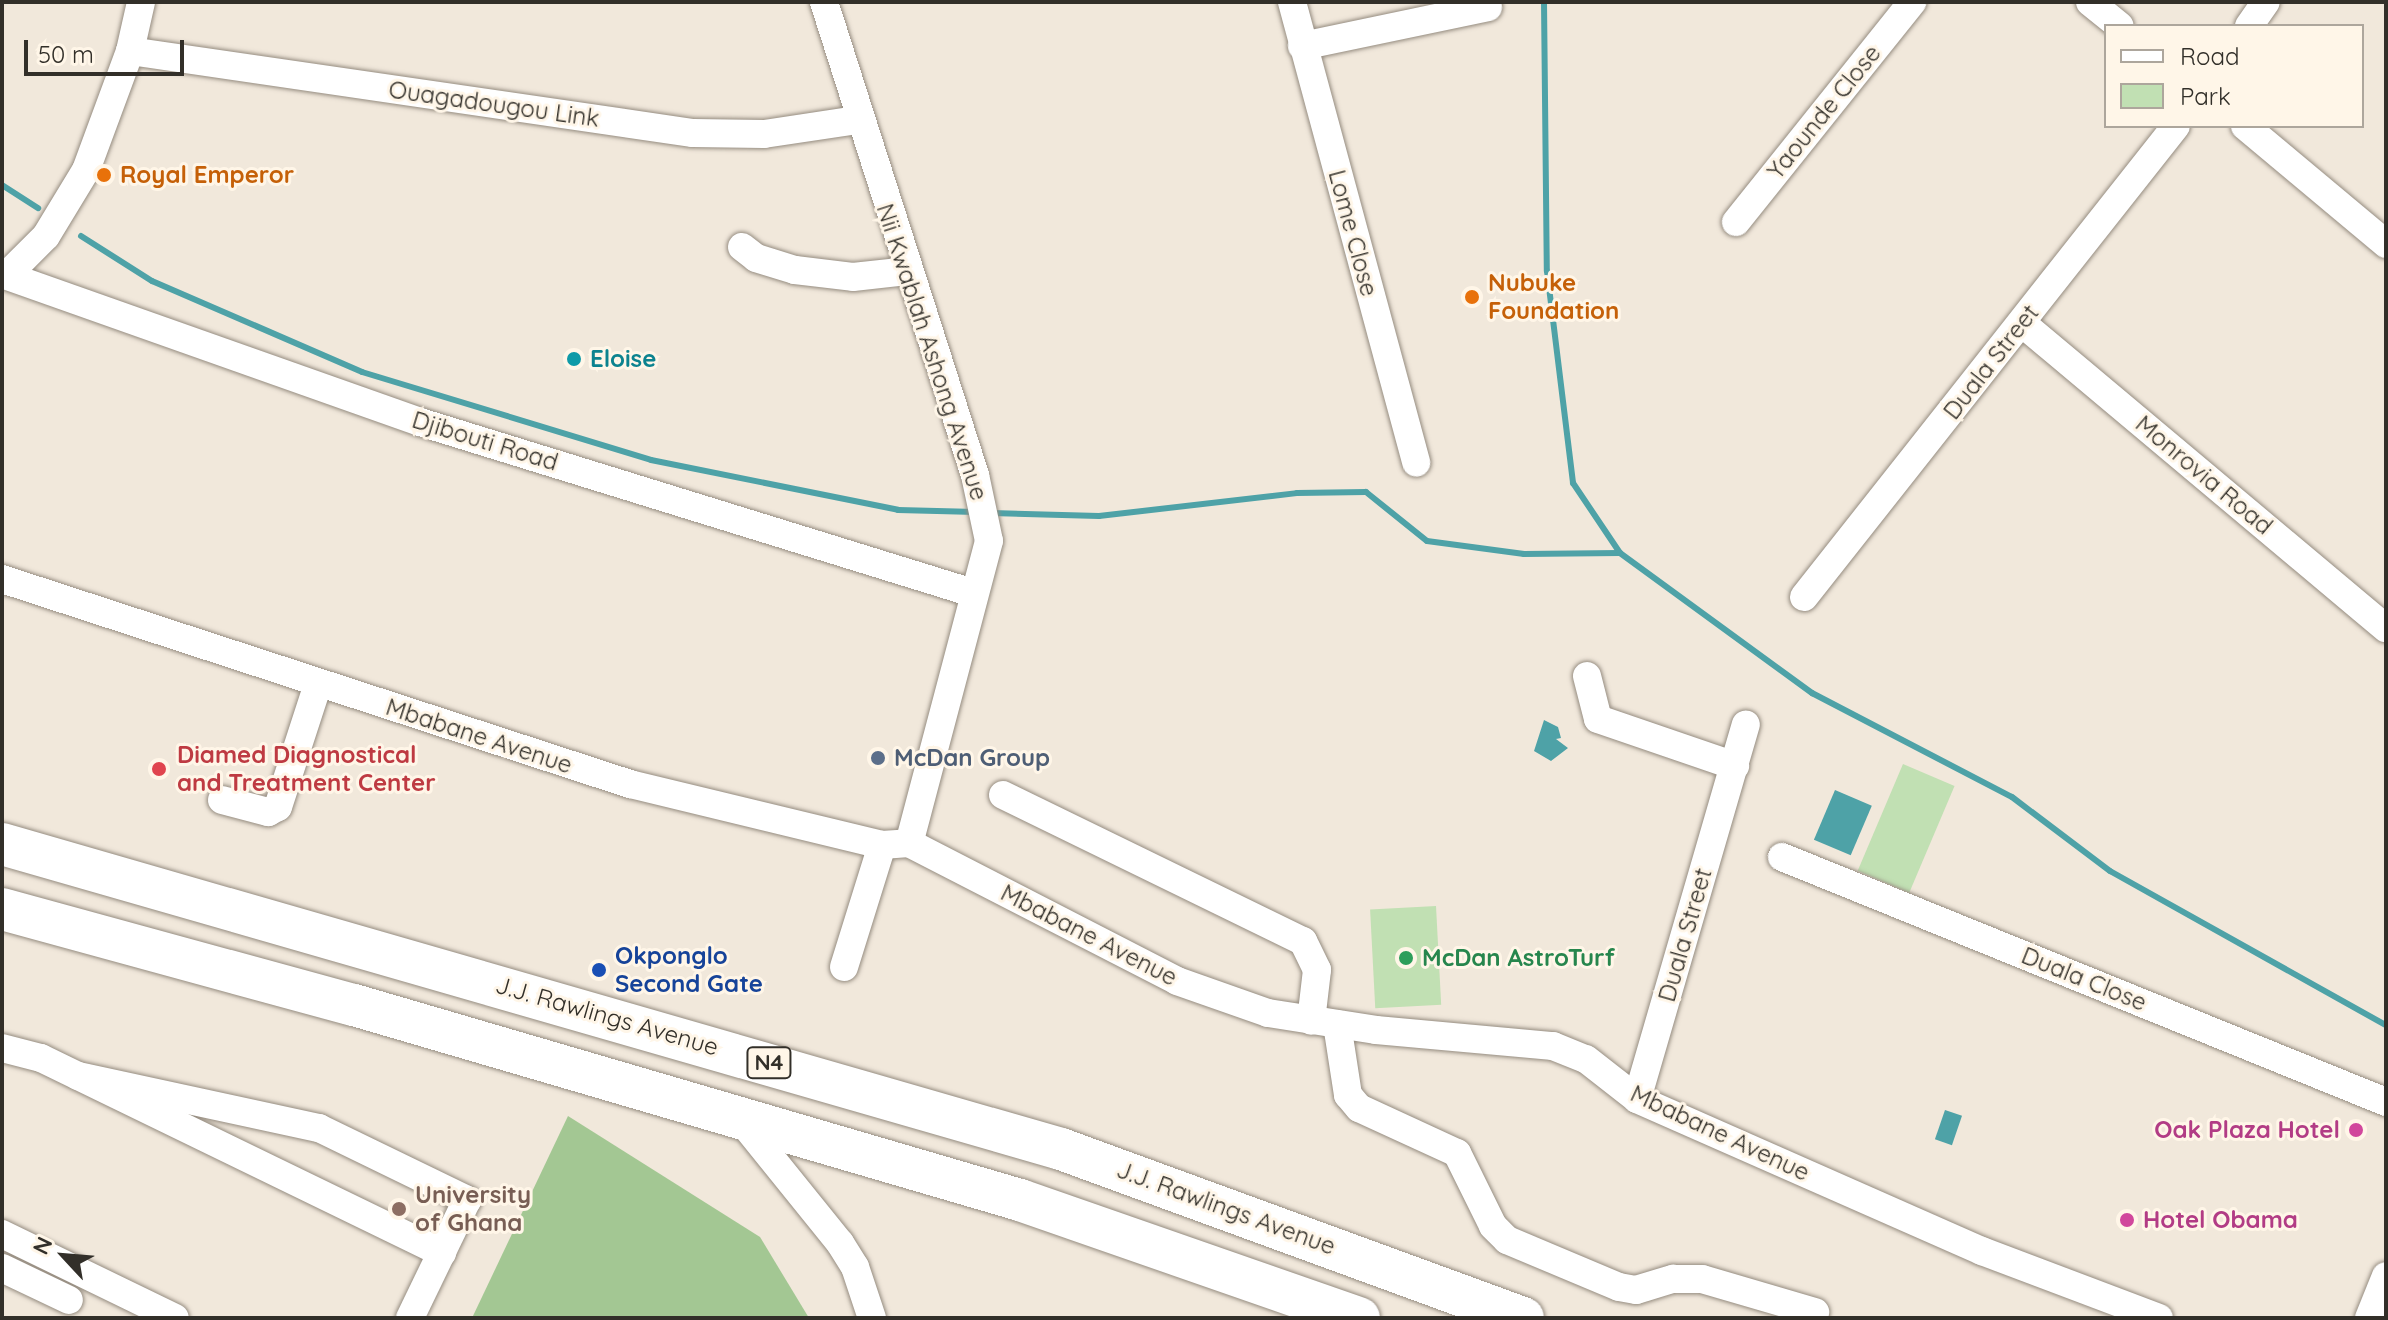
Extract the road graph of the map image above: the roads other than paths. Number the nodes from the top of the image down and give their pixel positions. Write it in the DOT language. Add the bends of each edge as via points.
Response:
graph roads {
  1 [pos="141,2"];
  2 [pos="824,2"];
  3 [pos="1292,2"];
  4 [pos="1912,2"];
  5 [pos="2090,2"];
  6 [pos="2266,2"];
  7 [pos="1488,7"];
  8 [pos="2118,24"];
  9 [pos="2250,24"];
  10 [pos="1302,46"];
  11 [pos="130,51"];
  12 [pos="858,120"];
  13 [pos="2174,128"];
  14 [pos="2247,128"];
  15 [pos="1736,222"];
  16 [pos="2386,244"];
  17 [pos="742,247"];
  18 [pos="907,271"];
  19 [pos="4,274"];
  20 [pos="2022,323"];
  21 [pos="1416,463"];
  22 [pos="2,579"];
  23 [pos="973,593"];
  24 [pos="1804,597"];
  25 [pos="2386,628"];
  26 [pos="1587,676"];
  27 [pos="318,684"];
  28 [pos="1746,725"];
  29 [pos="1735,766"];
  30 [pos="1003,795"];
  31 [pos="222,800"];
  32 [pos="2,844"];
  33 [pos="895,844"];
  34 [pos="1782,857"];
  35 [pos="2,909"];
  36 [pos="844,967"];
  37 [pos="1324,1022"];
  38 [pos="2,1048"];
  39 [pos="78,1076"];
  40 [pos="1637,1099"];
  41 [pos="2386,1102"];
  42 [pos="736,1114"];
  43 [pos="2,1234"];
  44 [pos="442,1253"];
  45 [pos="2,1268"];
  46 [pos="2386,1276"];
  47 [pos="69,1300"];
  48 [pos="1815,1312"];
  49 [pos="175,1318"];
  50 [pos="410,1318"];
  51 [pos="872,1318"];
  52 [pos="1359,1318"];
  53 [pos="1523,1318"];
  54 [pos="2159,1318"];
  55 [pos="2369,1318"];
  1 -- 11 [label="street"];
  2 -- 12 [label="street, Nii Kwablah Ashong Avenue"];
  3 -- 10 [label="street, Lome Close"];
  4 -- 15 [label="street, Yaounde Close"];
  5 -- 8 [label="street"];
  6 -- 9 [label="street"];
  7 -- 10 [label="street"];
  10 -- 21 [label="street, Lome Close"];
  11 -- 12 [label="street, Ouagadougou Link" via="693,133 764,134"];
  11 -- 19 [label="street" via="86,170 65,211"];
  12 -- 18 [label="street, Nii Kwablah Ashong Avenue"];
  13 -- 20 [label="street, Duala Street"];
  14 -- 16 [label="street"];
  17 -- 18 [label="street" via="756,258 795,270 853,277"];
  18 -- 23 [label="street, Nii Kwablah Ashong Avenue" via="975,475 989,541"];
  19 -- 23 [label="street, Djibouti Road" via="420,422"];
  20 -- 24 [label="street, Duala Street"];
  20 -- 25 [label="street, Monrovia Road"];
  22 -- 27 [label="street, Mbabane Avenue"];
  23 -- 33 [label="street, Nii Kwablah Ashong Avenue" via="944,723"];
  26 -- 29 [label="street" via="1598,719"];
  27 -- 31 [label="street" via="278,807 268,812"];
  27 -- 33 [label="street, Mbabane Avenue" via="630,784"];
  28 -- 29 [label="street, Duala Street"];
  29 -- 40 [label="street, Duala Street"];
  30 -- 37 [label="street" via="1303,941 1317,970"];
  32 -- 53 [label="highway, J.J. Rawlings Avenue / N4" via="1061,1149"];
  33 -- 36 [label="street, Nii Kwablah Ashong Avenue"];
  33 -- 37 [label="street, Mbabane Avenue" via="1177,981 1268,1013"];
  34 -- 41 [label="street, Duala Close"];
  35 -- 42 [label="highway, N4"];
  37 -- 40 [label="street, Mbabane Avenue" via="1553,1046 1586,1059"];
  37 -- 48 [label="street" via="1348,1095 1359,1108 1457,1153 1493,1226 1507,1240 1619,1287 1636,1290 1673,1279 1702,1279"];
  38 -- 39 [label="street"];
  39 -- 44 [label="street"];
  39 -- 44 [label="street" via="319,1128 454,1193 467,1200"];
  40 -- 54 [label="street, Mbabane Avenue" via="1982,1251"];
  42 -- 51 [label="street" via="840,1243 855,1267"];
  42 -- 52 [label="highway, N4" via="1020,1200"];
  43 -- 49 [label="street"];
  44 -- 50 [label="street"];
  45 -- 47 [label="street"];
  46 -- 55 [label="street"];
}
